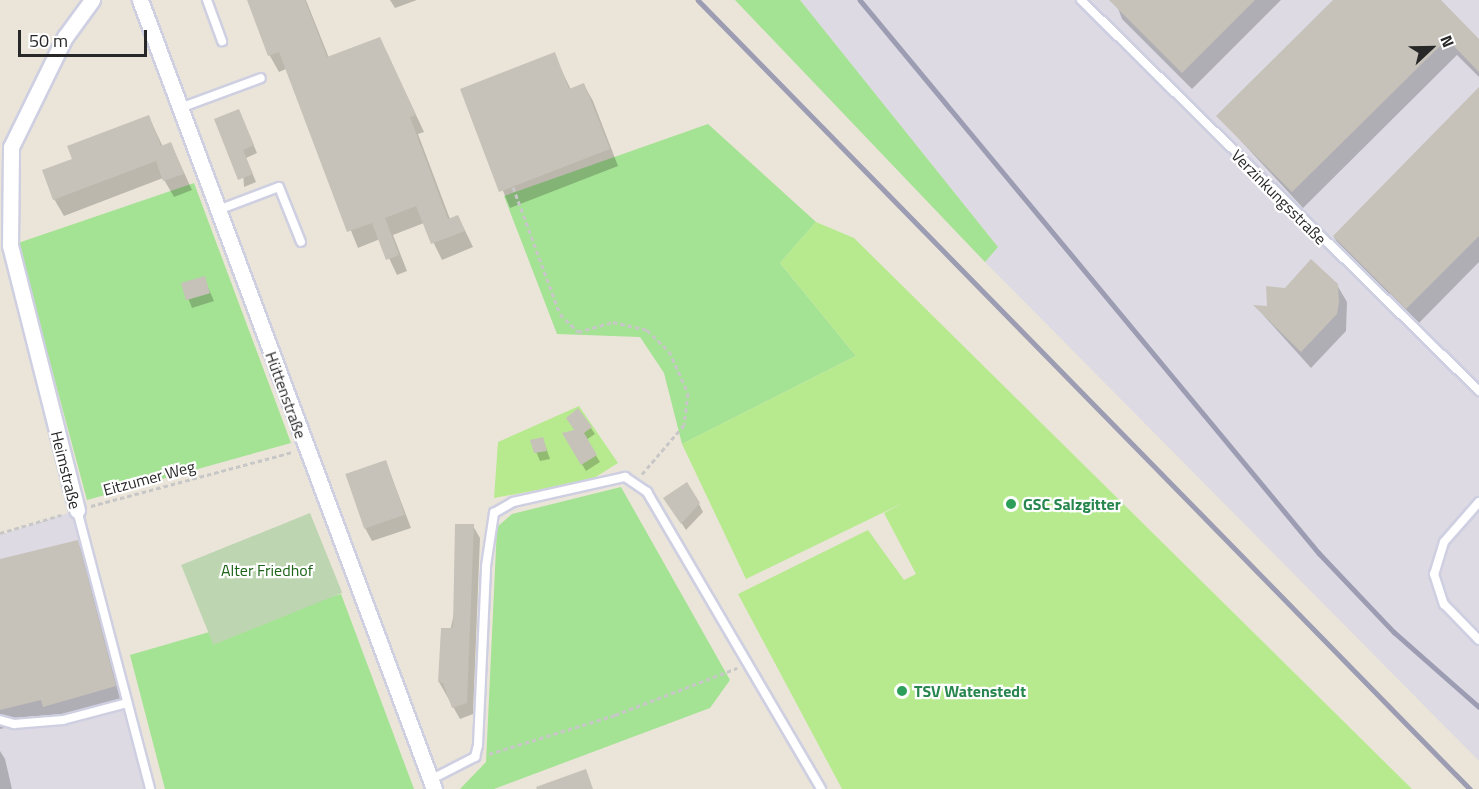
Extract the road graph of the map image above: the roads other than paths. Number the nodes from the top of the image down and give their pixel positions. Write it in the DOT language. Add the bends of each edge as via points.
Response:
graph roads {
  1 [pos="92,0"];
  2 [pos="140,0"];
  3 [pos="207,0"];
  4 [pos="1081,0"];
  5 [pos="222,41"];
  6 [pos="261,78"];
  7 [pos="180,108"];
  8 [pos="5,142"];
  9 [pos="218,210"];
  10 [pos="301,242"];
  11 [pos="1479,391"];
  12 [pos="1479,502"];
  13 [pos="77,510"];
  14 [pos="1479,640"];
  15 [pos="127,703"];
  16 [pos="0,720"];
  17 [pos="432,784"];
  18 [pos="150,789"];
  19 [pos="821,789"];
  1 -- 8 [label="street" via="65,37"];
  2 -- 7 [label="street, Hüttenstraße"];
  3 -- 5 [label="lane"];
  4 -- 11 [label="lane, Verzinkungsstraße"];
  6 -- 7 [label="lane"];
  7 -- 9 [label="street, Hüttenstraße"];
  8 -- 13 [label="street, Heimstraße" via="10,246"];
  9 -- 10 [label="lane" via="279,187"];
  9 -- 17 [label="street, Hüttenstraße"];
  12 -- 14 [label="lane" via="1444,542 1434,574 1444,604"];
  13 -- 15 [label="lane, Heimstraße"];
  15 -- 16 [label="lane" via="63,720 14,724"];
  15 -- 18 [label="lane, Heimstraße"];
  17 -- 19 [label="lane" via="475,757 488,535 494,513 513,502 625,477 636,480"];
}
